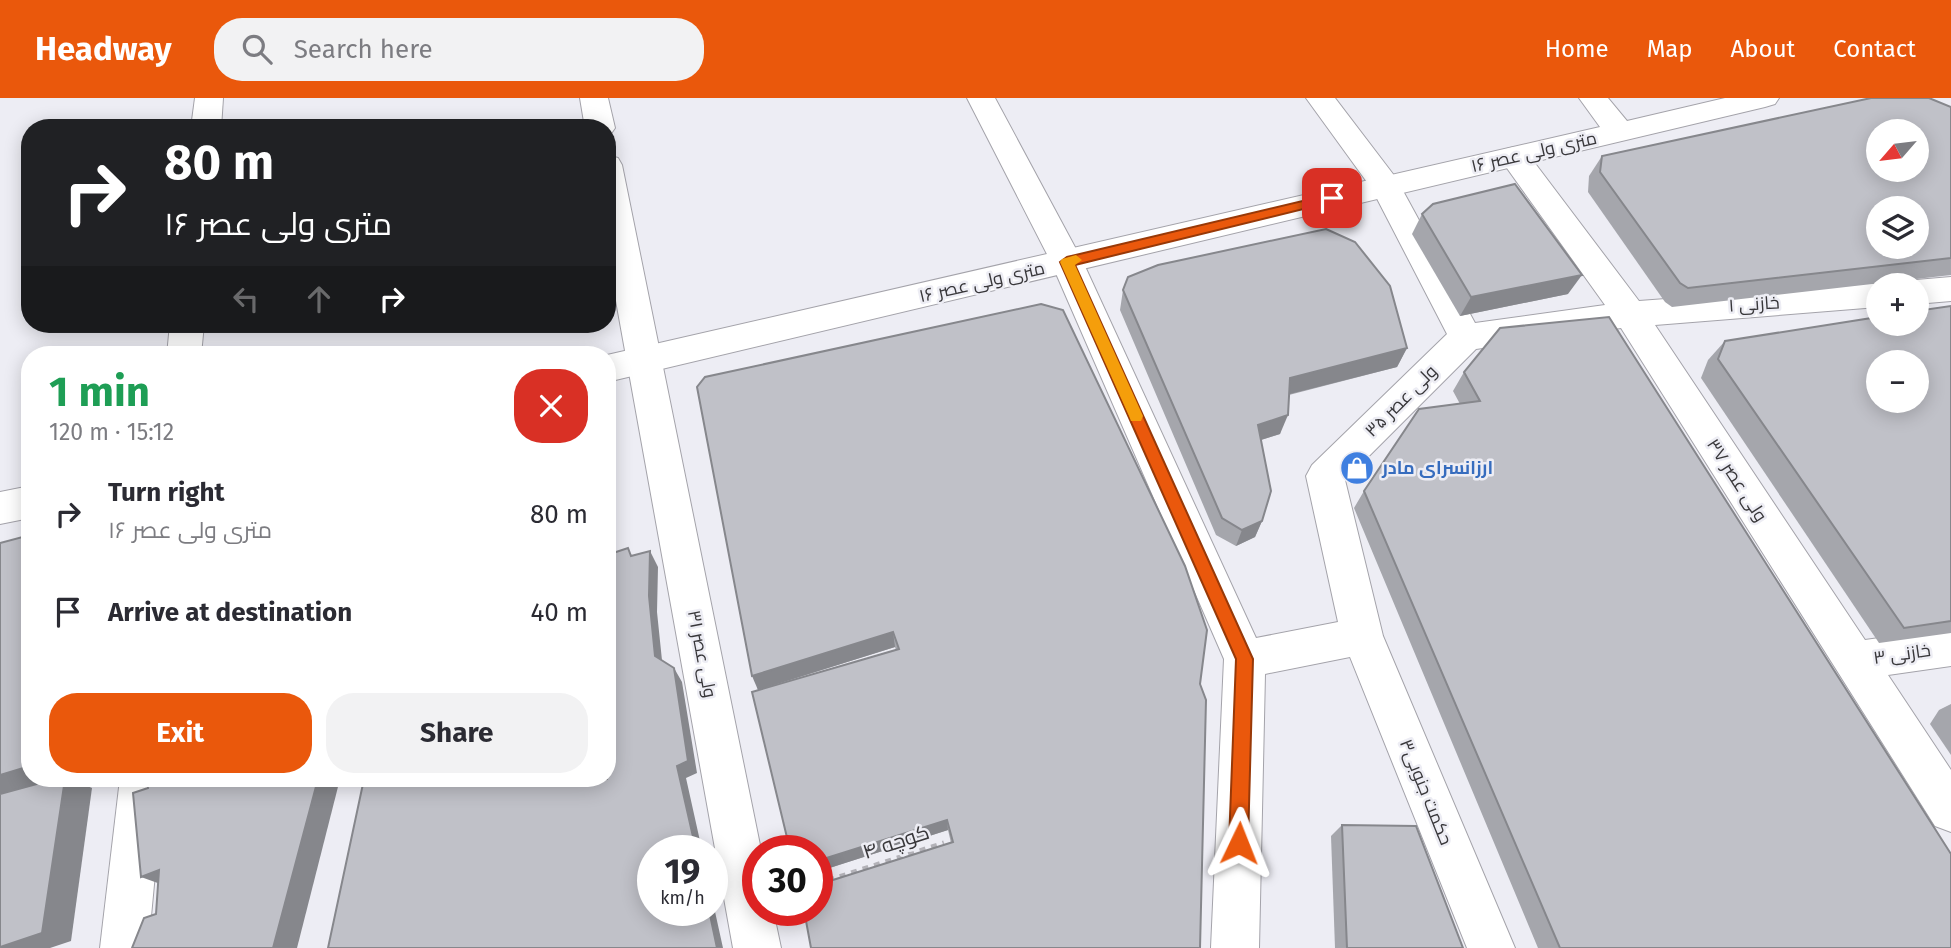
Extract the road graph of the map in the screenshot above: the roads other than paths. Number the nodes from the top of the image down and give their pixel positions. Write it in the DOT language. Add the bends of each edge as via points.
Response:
graph roads {
  1 [pos="209,98"];
  2 [pos="594,98"];
  3 [pos="981,98"];
  4 [pos="1320,98"];
  5 [pos="1593,98"];
  6 [pos="1765,98"];
  7 [pos="207,119"];
  8 [pos="598,119"];
  9 [pos="1620,132"];
  10 [pos="1514,157"];
  11 [pos="1384,185"];
  12 [pos="616,255"];
  13 [pos="1067,262"];
  14 [pos="1951,289"];
  15 [pos="1929,291"];
  16 [pos="1866,296"];
  17 [pos="1630,314"];
  18 [pos="1466,337"];
  19 [pos="627,364"];
  20 [pos="21,504"];
  21 [pos="0,508"];
  22 [pos="1362,636"];
  23 [pos="1951,647"];
  24 [pos="1245,659"];
  25 [pos="1854,661"];
  26 [pos="141,787"];
  27 [pos="1951,810"];
  28 [pos="124,948"];
  29 [pos="757,948"];
  30 [pos="1235,948"];
  31 [pos="1491,948"];
  1 -- 7 [label="street"];
  2 -- 8 [label="street"];
  3 -- 13 [label="street"];
  4 -- 11 [label="street"];
  5 -- 9 [label="street"];
  6 -- 9 [label="street, ۱۶ متری ولی عصر"];
  9 -- 10 [label="street, ۱۶ متری ولی عصر"];
  10 -- 11 [label="street, ۱۶ متری ولی عصر"];
  10 -- 17 [label="street, ولی عصر ۳۷"];
  11 -- 13 [label="street, ۱۶ متری ولی عصر"];
  11 -- 18 [label="street"];
  12 -- 19 [label="street, ولی عصر ۳۱"];
  13 -- 19 [label="street, ۱۶ متری ولی عصر"];
  13 -- 24 [label="street"];
  14 -- 15 [label="street"];
  16 -- 17 [label="street, خازنی ۱"];
  17 -- 18 [label="street, خازنی ۱"];
  17 -- 25 [label="street, ولی عصر ۳۷"];
  18 -- 22 [label="street, ولی عصر ۳۵" via="1325,476"];
  19 -- 29 [label="street, ولی عصر ۳۱"];
  20 -- 21 [label="street"];
  22 -- 24 [label="street"];
  22 -- 31 [label="street, حکمت جنوبی۳"];
  23 -- 25 [label="street, خازنی ۳"];
  24 -- 30 [label="street"];
  25 -- 27 [label="street, ولی عصر ۳۷"];
  26 -- 28 [label="street"];
}
